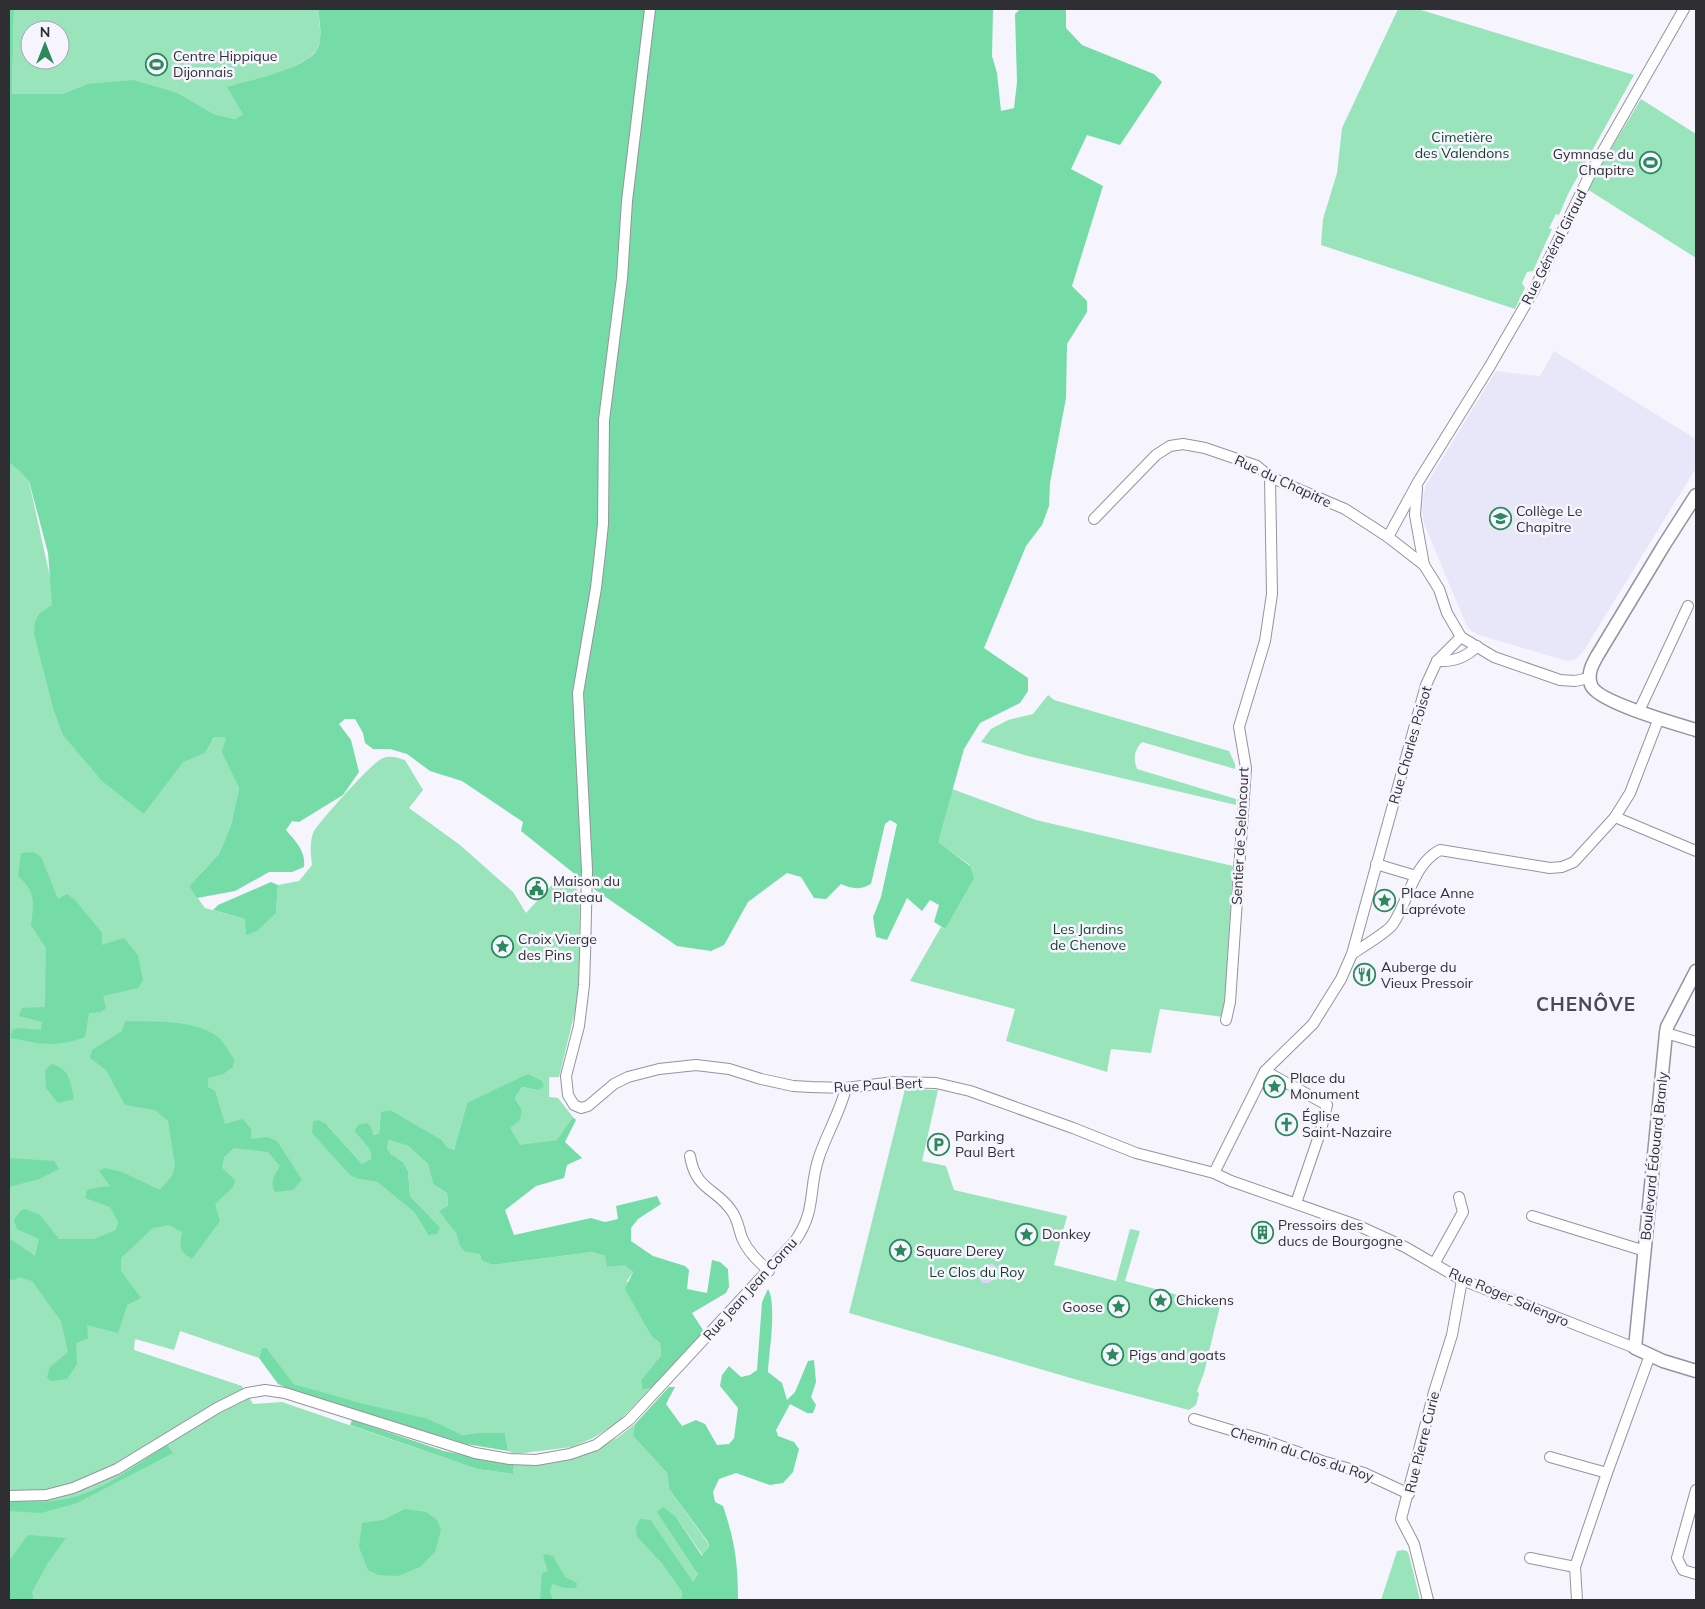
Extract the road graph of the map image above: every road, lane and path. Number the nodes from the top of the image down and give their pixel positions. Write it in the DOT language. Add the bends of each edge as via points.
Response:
graph roads {
  1 [pos="650,9"];
  2 [pos="1684,9"];
  3 [pos="1270,477"];
  4 [pos="1418,482"];
  5 [pos="1696,495"];
  6 [pos="1094,519"];
  7 [pos="1388,537"];
  8 [pos="1424,565"];
  9 [pos="1688,606"];
  10 [pos="1462,637"];
  11 [pos="1477,646"];
  12 [pos="1438,661"];
  13 [pos="1589,678"];
  14 [pos="1639,711"];
  15 [pos="1659,718"];
  16 [pos="1696,730"];
  17 [pos="1615,817"];
  18 [pos="1696,851"];
  19 [pos="1376,864"];
  20 [pos="1416,876"];
  21 [pos="1352,954"];
  22 [pos="1696,971"];
  23 [pos="1226,1020"];
  24 [pos="1666,1033"];
  25 [pos="1696,1042"];
  26 [pos="1265,1071"];
  27 [pos="846,1088"];
  28 [pos="690,1156"];
  29 [pos="1214,1172"];
  30 [pos="1459,1197"];
  31 [pos="1296,1203"];
  32 [pos="1532,1216"];
  33 [pos="1644,1251"];
  34 [pos="1434,1264"];
  35 [pos="769,1271"];
  36 [pos="1462,1280"];
  37 [pos="1635,1348"];
  38 [pos="1650,1355"];
  39 [pos="1696,1371"];
  40 [pos="1194,1419"];
  41 [pos="1550,1457"];
  42 [pos="1607,1472"];
  43 [pos="1696,1490"];
  44 [pos="1409,1494"];
  45 [pos="9,1496"];
  46 [pos="1530,1558"];
  47 [pos="1575,1567"];
  48 [pos="1696,1574"];
  49 [pos="1428,1600"];
  50 [pos="1577,1600"];
  1 -- 27 [label="street, Rue Paul Bert" via="604,420 603,524 578,694 587,888 583,1004 566,1076 568,1095 574,1105 581,1108 628,1077 696,1065 729,1069 793,1086"];
  2 -- 4 [label="street, Rue Général Giraud" via="1592,172 1534,290"];
  3 -- 6 [label="street, Rue du Chapitre" via="1257,466 1205,448 1183,444 1170,446 1156,455"];
  3 -- 7 [label="street, Rue du Chapitre" via="1345,510"];
  3 -- 23 [label="street, Sentier de Seloncourt" via="1272,594 1265,641 1239,727 1246,768 1230,1002"];
  4 -- 7 [label="street, Rue Général Giraud"];
  4 -- 8 [label="street, Rue Général Giraud" via="1415,514"];
  5 -- 13 [label="street" via="1597,656"];
  7 -- 8 [label="street, Rue du Chapitre"];
  8 -- 10 [label="street, Rue Général Giraud"];
  9 -- 14 [label="street"];
  10 -- 11 [label="street"];
  10 -- 12 [label="street, Rue Charles Poisot"];
  11 -- 12 [label="street" via="1470,654 1450,662"];
  11 -- 13 [label="street" via="1494,657 1560,680"];
  12 -- 19 [label="street, Rue Charles Poisot" via="1426,685"];
  13 -- 14 [label="street" via="1593,690 1600,695"];
  14 -- 15 [label="street"];
  15 -- 16 [label="street"];
  15 -- 17 [label="street" via="1630,793"];
  17 -- 18 [label="street"];
  17 -- 20 [label="street" via="1574,862 1562,867 1550,868 1440,850"];
  19 -- 20 [label="street"];
  19 -- 21 [label="street"];
  20 -- 21 [label="street" via="1392,926"];
  21 -- 26 [label="street" via="1341,979 1312,1024"];
  22 -- 24 [label="street, Boulevard Édouard Branly"];
  24 -- 25 [label="street"];
  24 -- 33 [label="street, Boulevard Édouard Branly"];
  26 -- 29 [label="street"];
  26 -- 31 [label="street" via="1327,1105"];
  27 -- 29 [label="street, Rue Paul Bert" via="894,1082 936,1083 979,1095 1136,1153"];
  27 -- 35 [label="street, Rue Jean Jean Cornu" via="818,1158 808,1220 795,1242"];
  28 -- 35 [label="street" via="692,1168 701,1184 729,1207 746,1246"];
  29 -- 31 [label="street, Rue Roger Salengro"];
  30 -- 34 [label="street" via="1463,1212"];
  31 -- 34 [label="street, Rue Roger Salengro" via="1359,1226"];
  32 -- 33 [label="street"];
  33 -- 37 [label="street, Boulevard Édouard Branly"];
  34 -- 36 [label="street, Rue Roger Salengro"];
  35 -- 45 [label="street, Rue Jean Jean Cornu" via="629,1420 596,1445 570,1454 536,1460 475,1453 265,1390 247,1393 224,1404 117,1469 72,1488 46,1495"];
  36 -- 37 [label="street, Rue Roger Salengro"];
  36 -- 44 [label="street, Rue Pierre Curie" via="1452,1335"];
  37 -- 38 [label="street, Rue Roger Salengro"];
  38 -- 39 [label="street, Rue Roger Salengro"];
  38 -- 42 [label="street"];
  40 -- 44 [label="street, Chemin du Clos du Roy" via="1364,1473"];
  41 -- 42 [label="street"];
  42 -- 47 [label="street"];
  43 -- 48 [label="street" via="1676,1558 1683,1570"];
  44 -- 49 [label="street, Rue Pierre Curie" via="1401,1519 1414,1544"];
  46 -- 47 [label="street"];
  47 -- 50 [label="street"];
}
